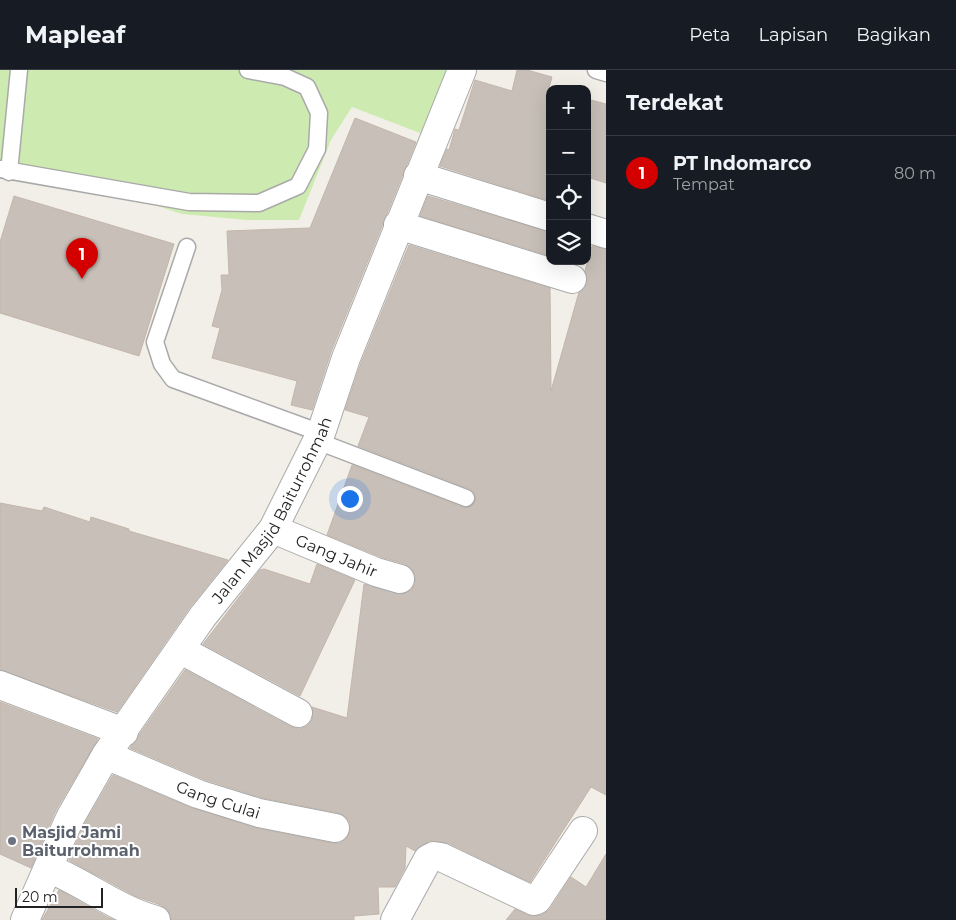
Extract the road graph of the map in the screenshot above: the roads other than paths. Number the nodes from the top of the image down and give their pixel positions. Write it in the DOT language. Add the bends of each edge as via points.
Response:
graph roads {
  1 [pos="19,70"];
  2 [pos="248,70"];
  3 [pos="462,70"];
  4 [pos="596,70"];
  5 [pos="606,73"];
  6 [pos="5,171"];
  7 [pos="418,176"];
  8 [pos="546,215"];
  9 [pos="398,225"];
  10 [pos="591,229"];
  11 [pos="606,234"];
  12 [pos="187,247"];
  13 [pos="572,279"];
  14 [pos="319,437"];
  15 [pos="466,498"];
  16 [pos="273,529"];
  17 [pos="400,579"];
  18 [pos="181,650"];
  19 [pos="0,686"];
  20 [pos="298,713"];
  21 [pos="124,732"];
  22 [pos="106,755"];
  23 [pos="335,828"];
  24 [pos="583,831"];
  25 [pos="48,868"];
  26 [pos="24,920"];
  27 [pos="156,920"];
  28 [pos="395,920"];
  1 -- 6 [label="lane"];
  2 -- 6 [label="lane" via="285,77 307,87 320,113 317,149 298,186 259,203 189,202"];
  3 -- 7 [label="street, Jalan Masjid Baiturrohmah"];
  4 -- 5 [label="lane"];
  7 -- 8 [label="street"];
  7 -- 9 [label="street, Jalan Masjid Baiturrohmah"];
  9 -- 13 [label="street"];
  9 -- 14 [label="street, Jalan Masjid Baiturrohmah"];
  10 -- 11 [label="street"];
  12 -- 14 [label="lane" via="155,342 162,364 173,380"];
  14 -- 15 [label="lane"];
  14 -- 16 [label="street, Jalan Masjid Baiturrohmah"];
  16 -- 17 [label="street, Gang Jahir"];
  16 -- 18 [label="street, Jalan Masjid Baiturrohmah" via="203,616"];
  18 -- 20 [label="street"];
  18 -- 21 [label="street, Jalan Masjid Baiturrohmah"];
  19 -- 21 [label="street"];
  21 -- 22 [label="street, Jalan Masjid Baiturrohmah"];
  22 -- 23 [label="street, Gang Culai" via="198,794 259,813"];
  22 -- 25 [label="street, Jalan Masjid Baiturrohmah" via="83,793"];
  24 -- 28 [label="street" via="537,900 434,856 428,859"];
  25 -- 26 [label="street, Jalan Masjid Baiturrohmah"];
  25 -- 27 [label="street" via="138,915"];
}
